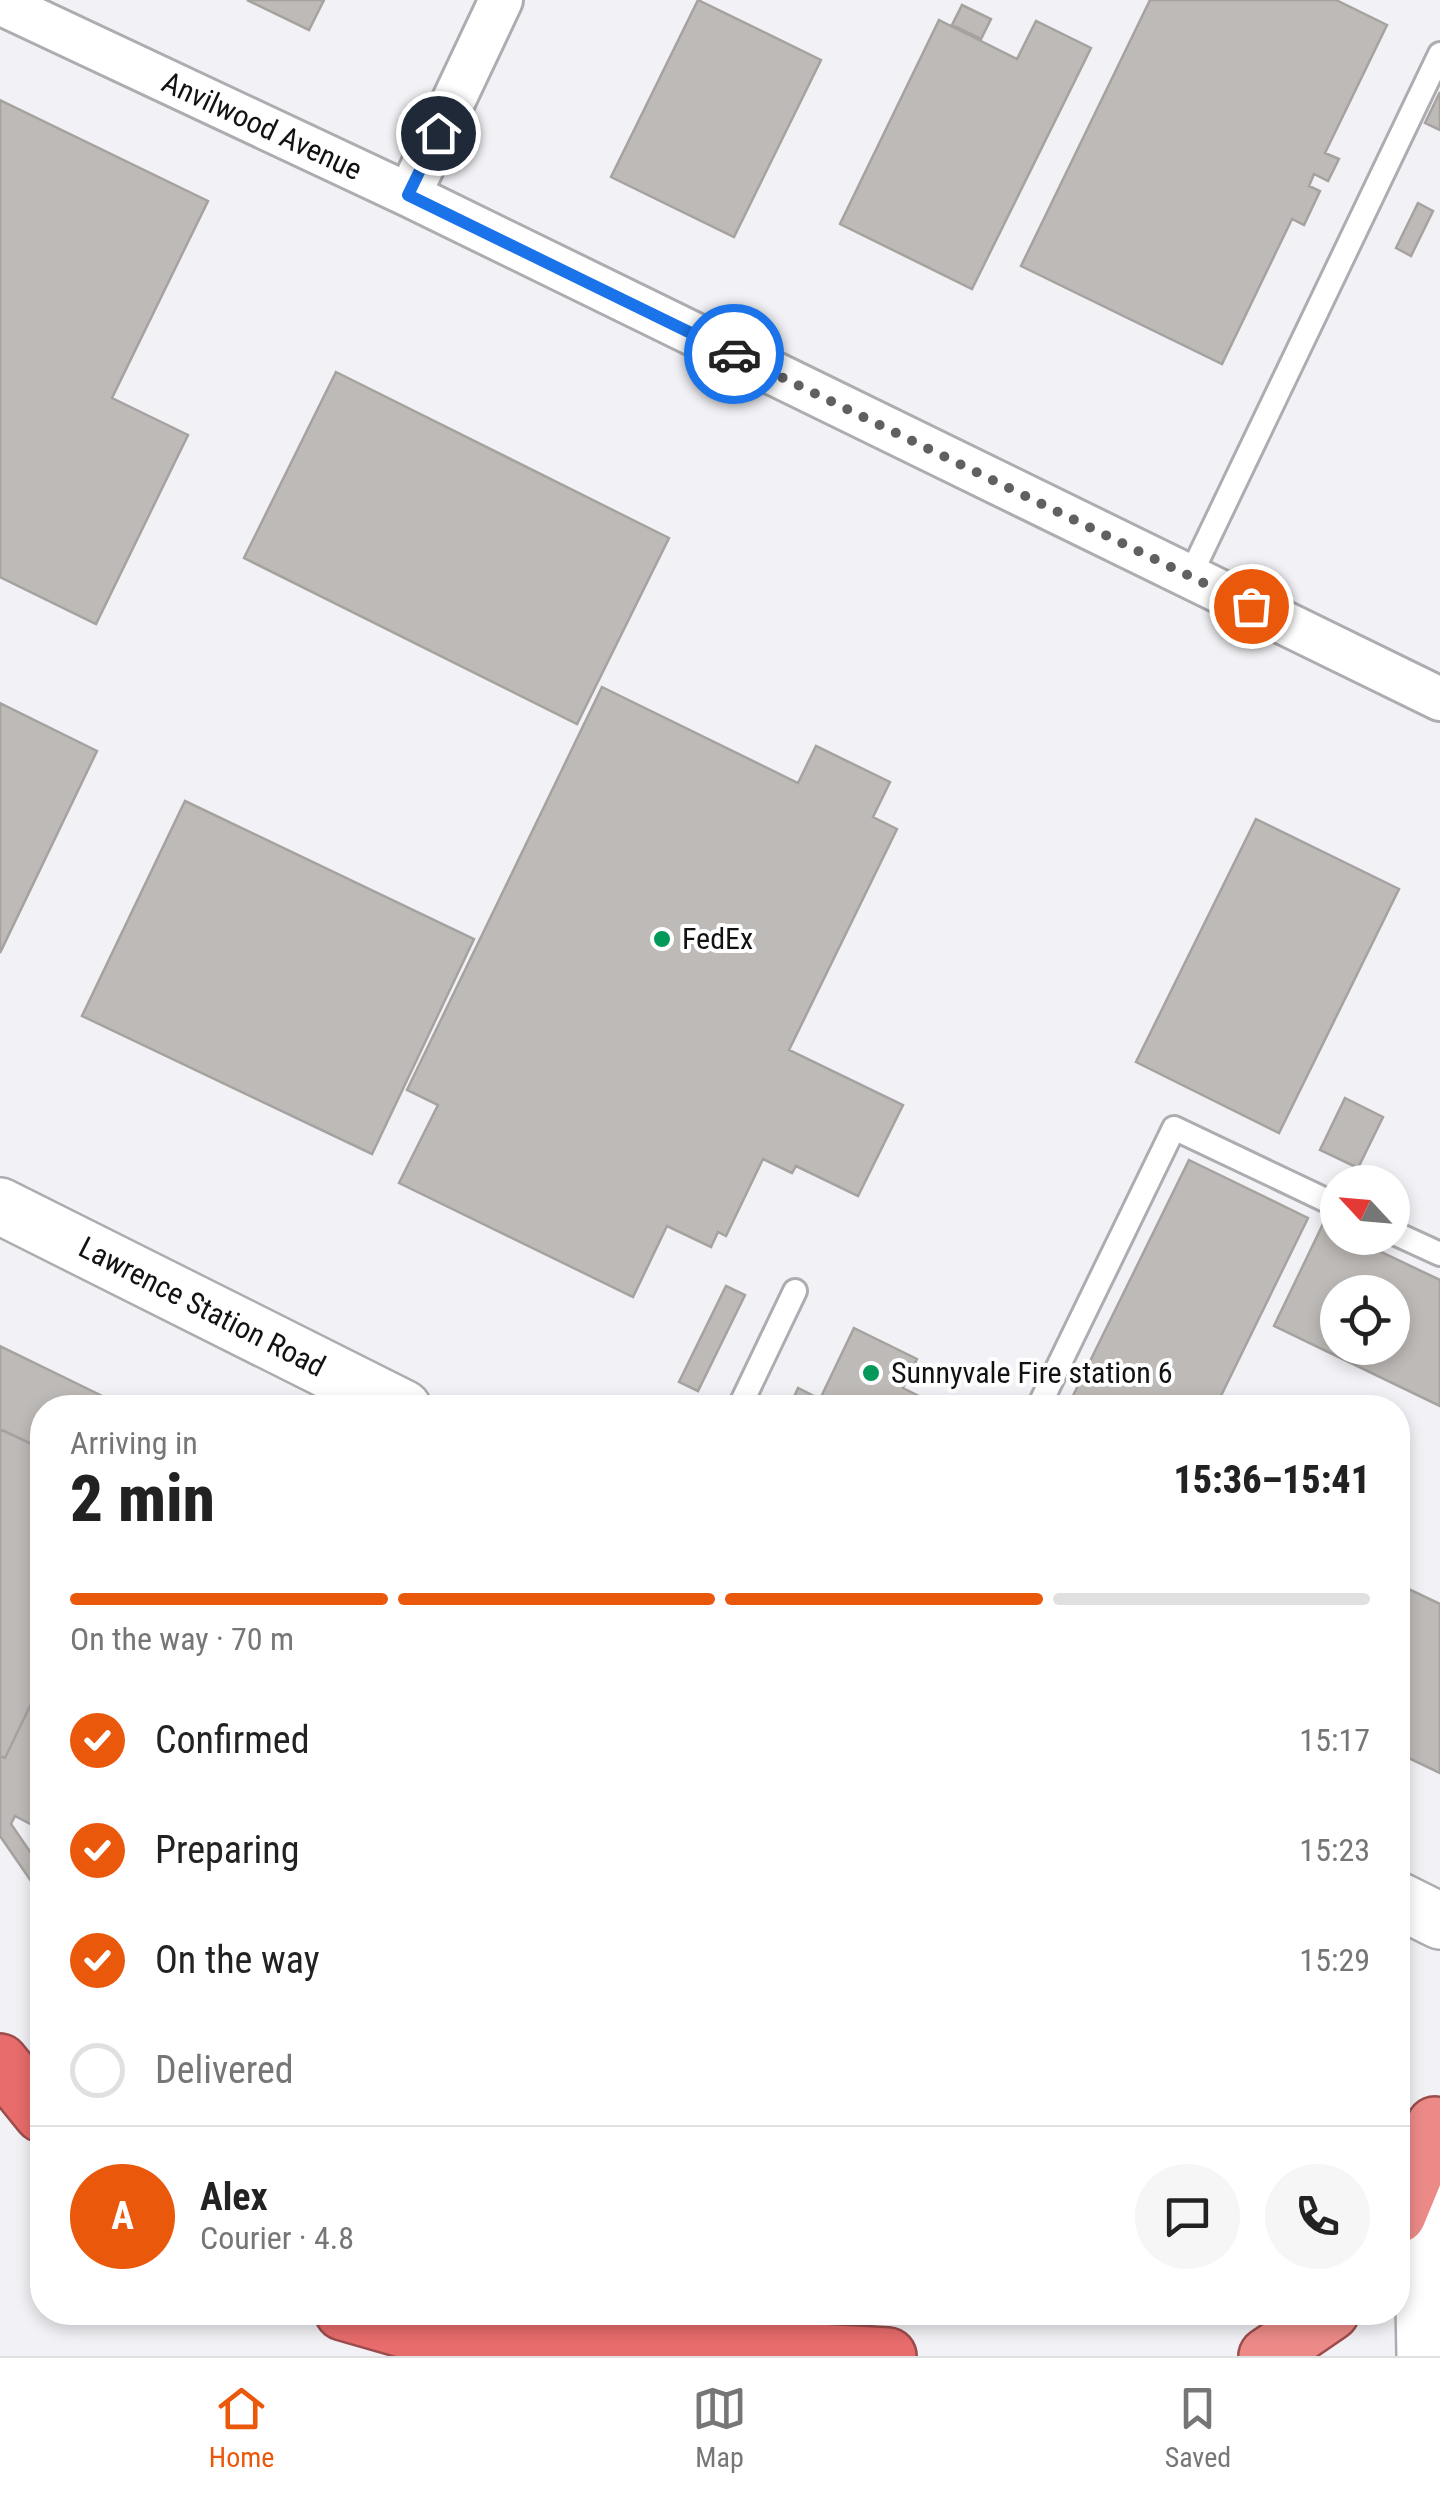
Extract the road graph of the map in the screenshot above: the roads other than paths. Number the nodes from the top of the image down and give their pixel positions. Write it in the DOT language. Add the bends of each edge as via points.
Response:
graph roads {
  1 [pos="501,0"];
  2 [pos="0,3"];
  3 [pos="1440,54"];
  4 [pos="408,195"];
  5 [pos="1190,576"];
  6 [pos="1440,699"];
  7 [pos="1320,1197"];
  8 [pos="0,1206"];
  9 [pos="1410,1240"];
  10 [pos="1440,1254"];
  11 [pos="795,1291"];
  12 [pos="377,1395"];
  13 [pos="745,1395"];
  14 [pos="1044,1395"];
  15 [pos="1410,1906"];
  16 [pos="1440,1922"];
  17 [pos="0,2062"];
  18 [pos="30,2099"];
  19 [pos="1438,2118"];
  20 [pos="1410,2186"];
  21 [pos="388,2325"];
  22 [pos="1312,2325"];
  23 [pos="888,2356"];
  24 [pos="1267,2356"];
  25 [pos="1425,2356"];
  1 -- 4 [label="street"];
  2 -- 4 [label="street, Anvilwood Avenue"];
  3 -- 5 [label="lane"];
  4 -- 5 [label="street, Anvilwood Avenue"];
  5 -- 6 [label="street, Anvilwood Avenue"];
  7 -- 14 [label="lane" via="1174,1128"];
  8 -- 12 [label="street, Lawrence Station Road"];
  9 -- 10 [label="lane"];
  11 -- 13 [label="lane"];
  15 -- 16 [label="street"];
  17 -- 18 [label="highway"];
  19 -- 20 [label="highway"];
  19 -- 25 [label="street"];
  21 -- 23 [label="highway" via="441,2340"];
  22 -- 24 [label="highway"];
}
